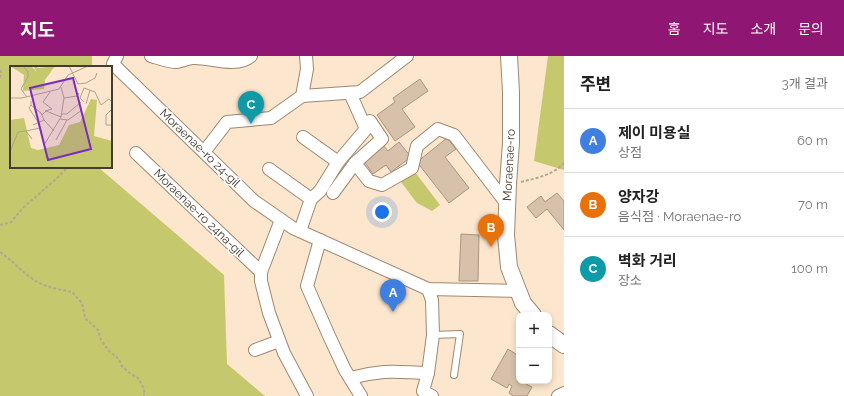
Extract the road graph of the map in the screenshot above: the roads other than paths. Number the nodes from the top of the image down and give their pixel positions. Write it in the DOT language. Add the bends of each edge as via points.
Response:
graph roads {
  1 [pos="117,56"];
  2 [pos="151,56"];
  3 [pos="251,56"];
  4 [pos="306,56"];
  5 [pos="407,56"];
  6 [pos="509,56"];
  7 [pos="350,93"];
  8 [pos="302,96"];
  9 [pos="370,121"];
  10 [pos="302,137"];
  11 [pos="204,152"];
  12 [pos="136,153"];
  13 [pos="338,162"];
  14 [pos="355,163"];
  15 [pos="268,169"];
  16 [pos="333,193"];
  17 [pos="311,199"];
  18 [pos="507,204"];
  19 [pos="281,220"];
  20 [pos="300,231"];
  21 [pos="320,240"];
  22 [pos="261,272"];
  23 [pos="428,289"];
  24 [pos="518,290"];
  25 [pos="530,312"];
  26 [pos="433,335"];
  27 [pos="552,336"];
  28 [pos="279,341"];
  29 [pos="564,345"];
  30 [pos="254,350"];
  31 [pos="428,373"];
  32 [pos="454,375"];
  33 [pos="350,378"];
  34 [pos="564,393"];
  35 [pos="307,396"];
  36 [pos="361,396"];
  37 [pos="432,396"];
  38 [pos="558,396"];
  1 -- 11 [label="street, Moraenae-ro 24-gil" via="112,64"];
  2 -- 3 [label="street" via="176,62 193,57 237,62"];
  4 -- 8 [label="street" via="307,69"];
  5 -- 7 [label="street" via="360,92"];
  6 -- 18 [label="main road, Moraenae-ro" via="511,143"];
  7 -- 8 [label="street"];
  7 -- 13 [label="street" via="366,129"];
  8 -- 11 [label="street" via="271,118 227,122"];
  9 -- 14 [label="street" via="382,139"];
  10 -- 13 [label="street"];
  11 -- 19 [label="street, Moraenae-ro 24-gil" via="254,201"];
  12 -- 22 [label="street, Moraenae-ro 24na-gil"];
  13 -- 17 [label="street" via="320,191"];
  14 -- 16 [label="street"];
  14 -- 18 [label="street" via="369,182 382,186 412,168 417,146 438,129 454,135"];
  15 -- 17 [label="street"];
  17 -- 20 [label="street"];
  18 -- 24 [label="main road, Moraenae-ro" via="509,267"];
  19 -- 20 [label="street, Moraenae-ro 24-gil"];
  19 -- 22 [label="street"];
  20 -- 21 [label="street, Moraenae-ro 24-gil"];
  21 -- 23 [label="street, Moraenae-ro 24-gil"];
  21 -- 33 [label="street" via="307,286"];
  22 -- 28 [label="street" via="269,314"];
  23 -- 24 [label="street, Moraenae-ro 24-gil"];
  23 -- 26 [label="street" via="432,300"];
  24 -- 25 [label="main road, Moraenae-ro" via="523,303"];
  26 -- 31 [label="street"];
  26 -- 32 [label="lane" via="460,334"];
  27 -- 29 [label="main road"];
  28 -- 30 [label="street"];
  28 -- 35 [label="street"];
  31 -- 33 [label="street" via="385,372"];
  31 -- 37 [label="street" via="423,391"];
  33 -- 36 [label="street"];
  34 -- 38 [label="street"];
}
